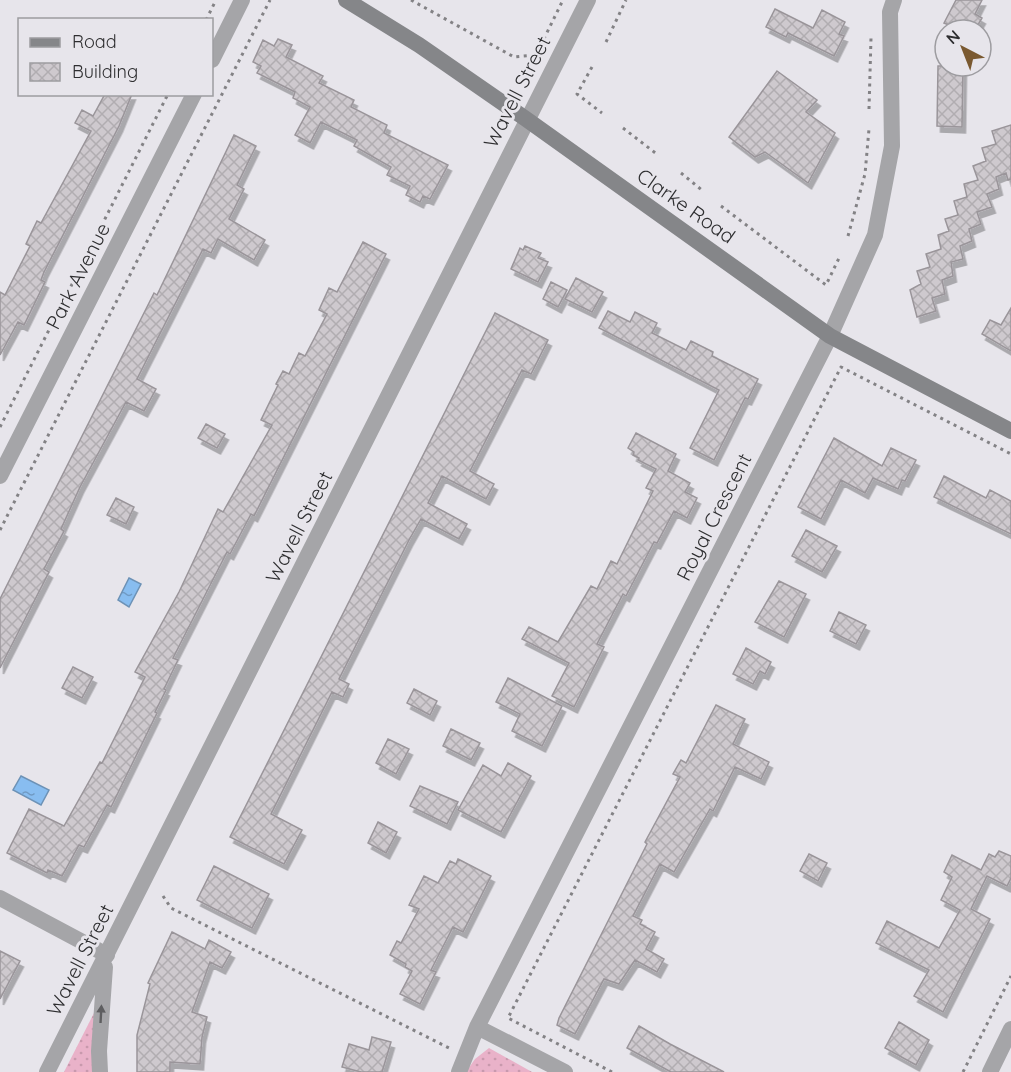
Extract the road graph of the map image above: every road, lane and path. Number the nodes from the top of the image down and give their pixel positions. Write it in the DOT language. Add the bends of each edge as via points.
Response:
graph roads {
  1 [pos="216,0"];
  2 [pos="242,0"];
  3 [pos="270,0"];
  4 [pos="346,0"];
  5 [pos="411,0"];
  6 [pos="563,0"];
  7 [pos="588,0"];
  8 [pos="626,0"];
  9 [pos="894,0"];
  10 [pos="207,18"];
  11 [pos="872,33"];
  12 [pos="606,42"];
  13 [pos="213,58"];
  14 [pos="592,67"];
  15 [pos="167,96"];
  16 [pos="193,96"];
  17 [pos="869,110"];
  18 [pos="602,113"];
  19 [pos="526,119"];
  20 [pos="623,128"];
  21 [pos="869,129"];
  22 [pos="658,155"];
  23 [pos="681,173"];
  24 [pos="703,191"];
  25 [pos="721,206"];
  26 [pos="848,236"];
  27 [pos="840,256"];
  28 [pos="830,336"];
  29 [pos="0,427"];
  30 [pos="1011,430"];
  31 [pos="1011,454"];
  32 [pos="0,476"];
  33 [pos="0,530"];
  34 [pos="163,896"];
  35 [pos="0,898"];
  36 [pos="106,955"];
  37 [pos="1011,976"];
  38 [pos="477,1026"];
  39 [pos="1011,1029"];
  40 [pos="465,1056"];
  41 [pos="47,1072"];
  42 [pos="100,1072"];
  43 [pos="459,1072"];
  44 [pos="565,1072"];
  45 [pos="612,1072"];
  46 [pos="963,1072"];
  47 [pos="990,1072"];
  1 -- 10 [label="path"];
  2 -- 13 [label="street"];
  3 -- 33 [label="path"];
  4 -- 19 [label="main road, Clarke Road"];
  5 -- 6 [label="path" via="514,57 536,56"];
  7 -- 19 [label="street, Wavell Street"];
  8 -- 12 [label="path"];
  9 -- 28 [label="street, Royal Crescent" via="890,12 892,146 875,235"];
  11 -- 17 [label="path"];
  14 -- 18 [label="path" via="578,93"];
  15 -- 29 [label="path"];
  16 -- 32 [label="street, Park Avenue"];
  19 -- 28 [label="main road, Clarke Road"];
  19 -- 36 [label="street, Wavell Street"];
  20 -- 22 [label="path"];
  21 -- 26 [label="path" via="865,174"];
  23 -- 24 [label="path"];
  25 -- 27 [label="path" via="826,285"];
  28 -- 30 [label="main road, Clarke Road"];
  28 -- 38 [label="street, Royal Crescent"];
  31 -- 45 [label="path" via="841,367 508,1018"];
  34 -- 40 [label="path" via="171,908"];
  35 -- 36 [label="street"];
  36 -- 41 [label="street, Wavell Street"];
  42 -- 36 [label="street, one-way"];
  37 -- 46 [label="path"];
  38 -- 40 [label="street, Royal Crescent"];
  38 -- 44 [label="street"];
  39 -- 47 [label="street"];
  40 -- 43 [label="street, Royal Crescent"];
}
